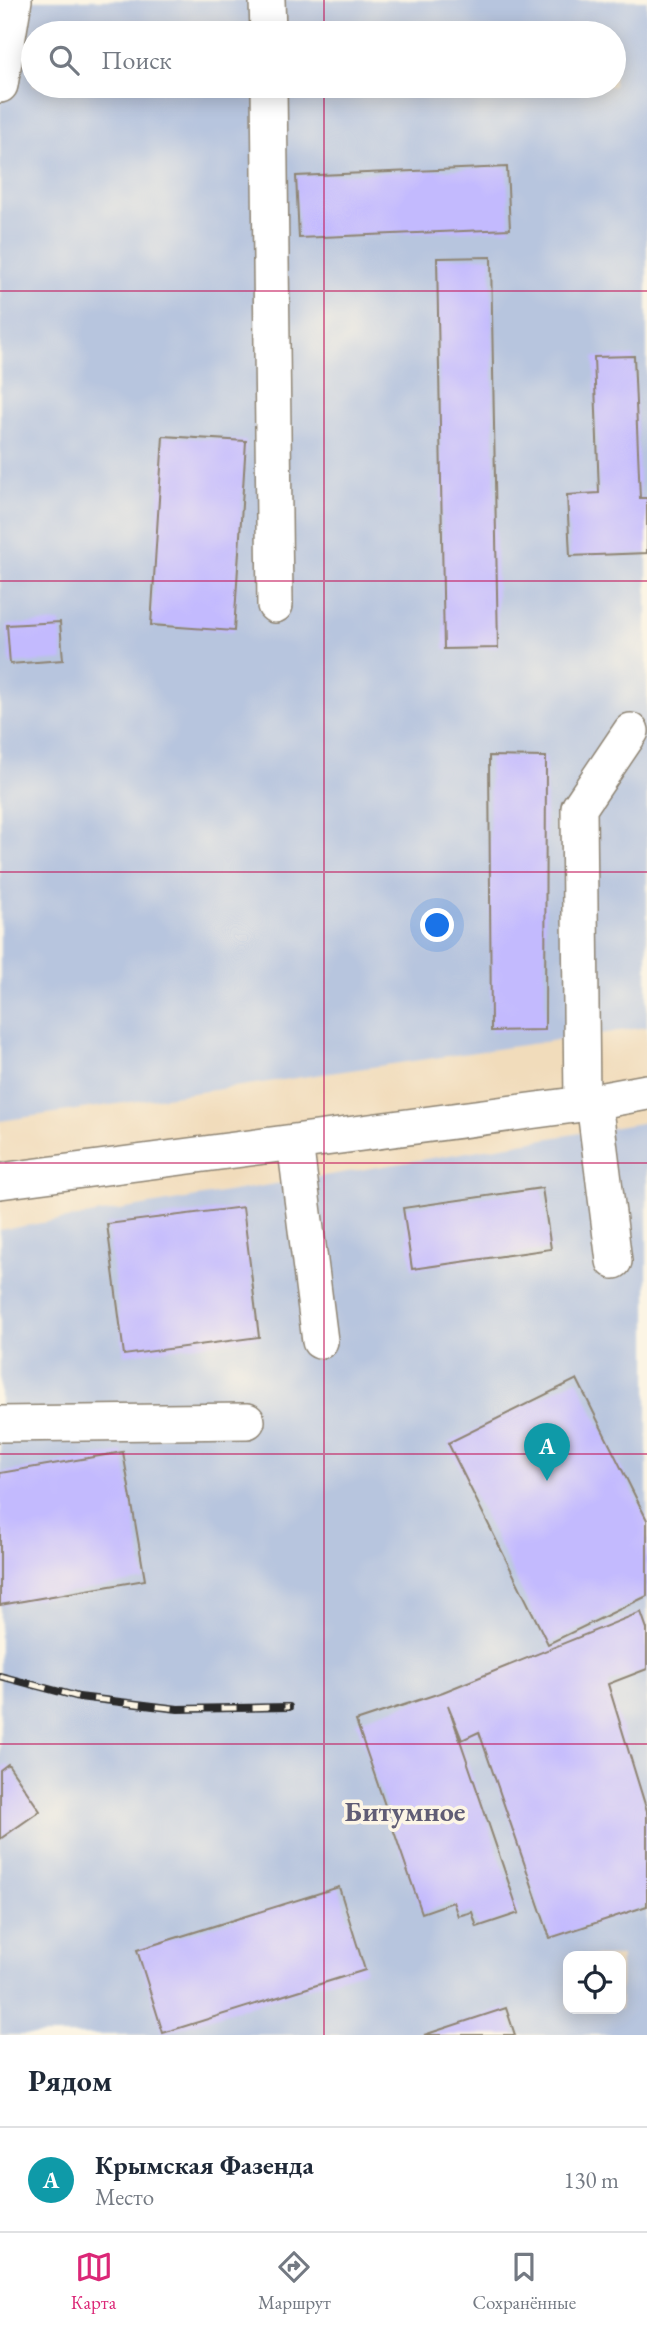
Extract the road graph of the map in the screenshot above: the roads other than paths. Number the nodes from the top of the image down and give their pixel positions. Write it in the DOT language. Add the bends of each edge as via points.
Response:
graph roads {
  1 [pos="14,0"];
  2 [pos="267,0"];
  3 [pos="268,21"];
  4 [pos="0,85"];
  5 [pos="269,98"];
  6 [pos="275,605"];
  7 [pos="631,731"];
  8 [pos="647,1092"];
  9 [pos="588,1103"];
  10 [pos="295,1142"];
  11 [pos="0,1181"];
  12 [pos="614,1261"];
  13 [pos="320,1341"];
  14 [pos="247,1421"];
  15 [pos="0,1424"];
  1 -- 4 [label="street"];
  2 -- 3 [label="street"];
  5 -- 6 [label="street"];
  7 -- 9 [label="street" via="579,808"];
  8 -- 9 [label="street"];
  9 -- 10 [label="street"];
  9 -- 12 [label="street"];
  10 -- 11 [label="street"];
  10 -- 13 [label="street"];
  14 -- 15 [label="street"];
}
